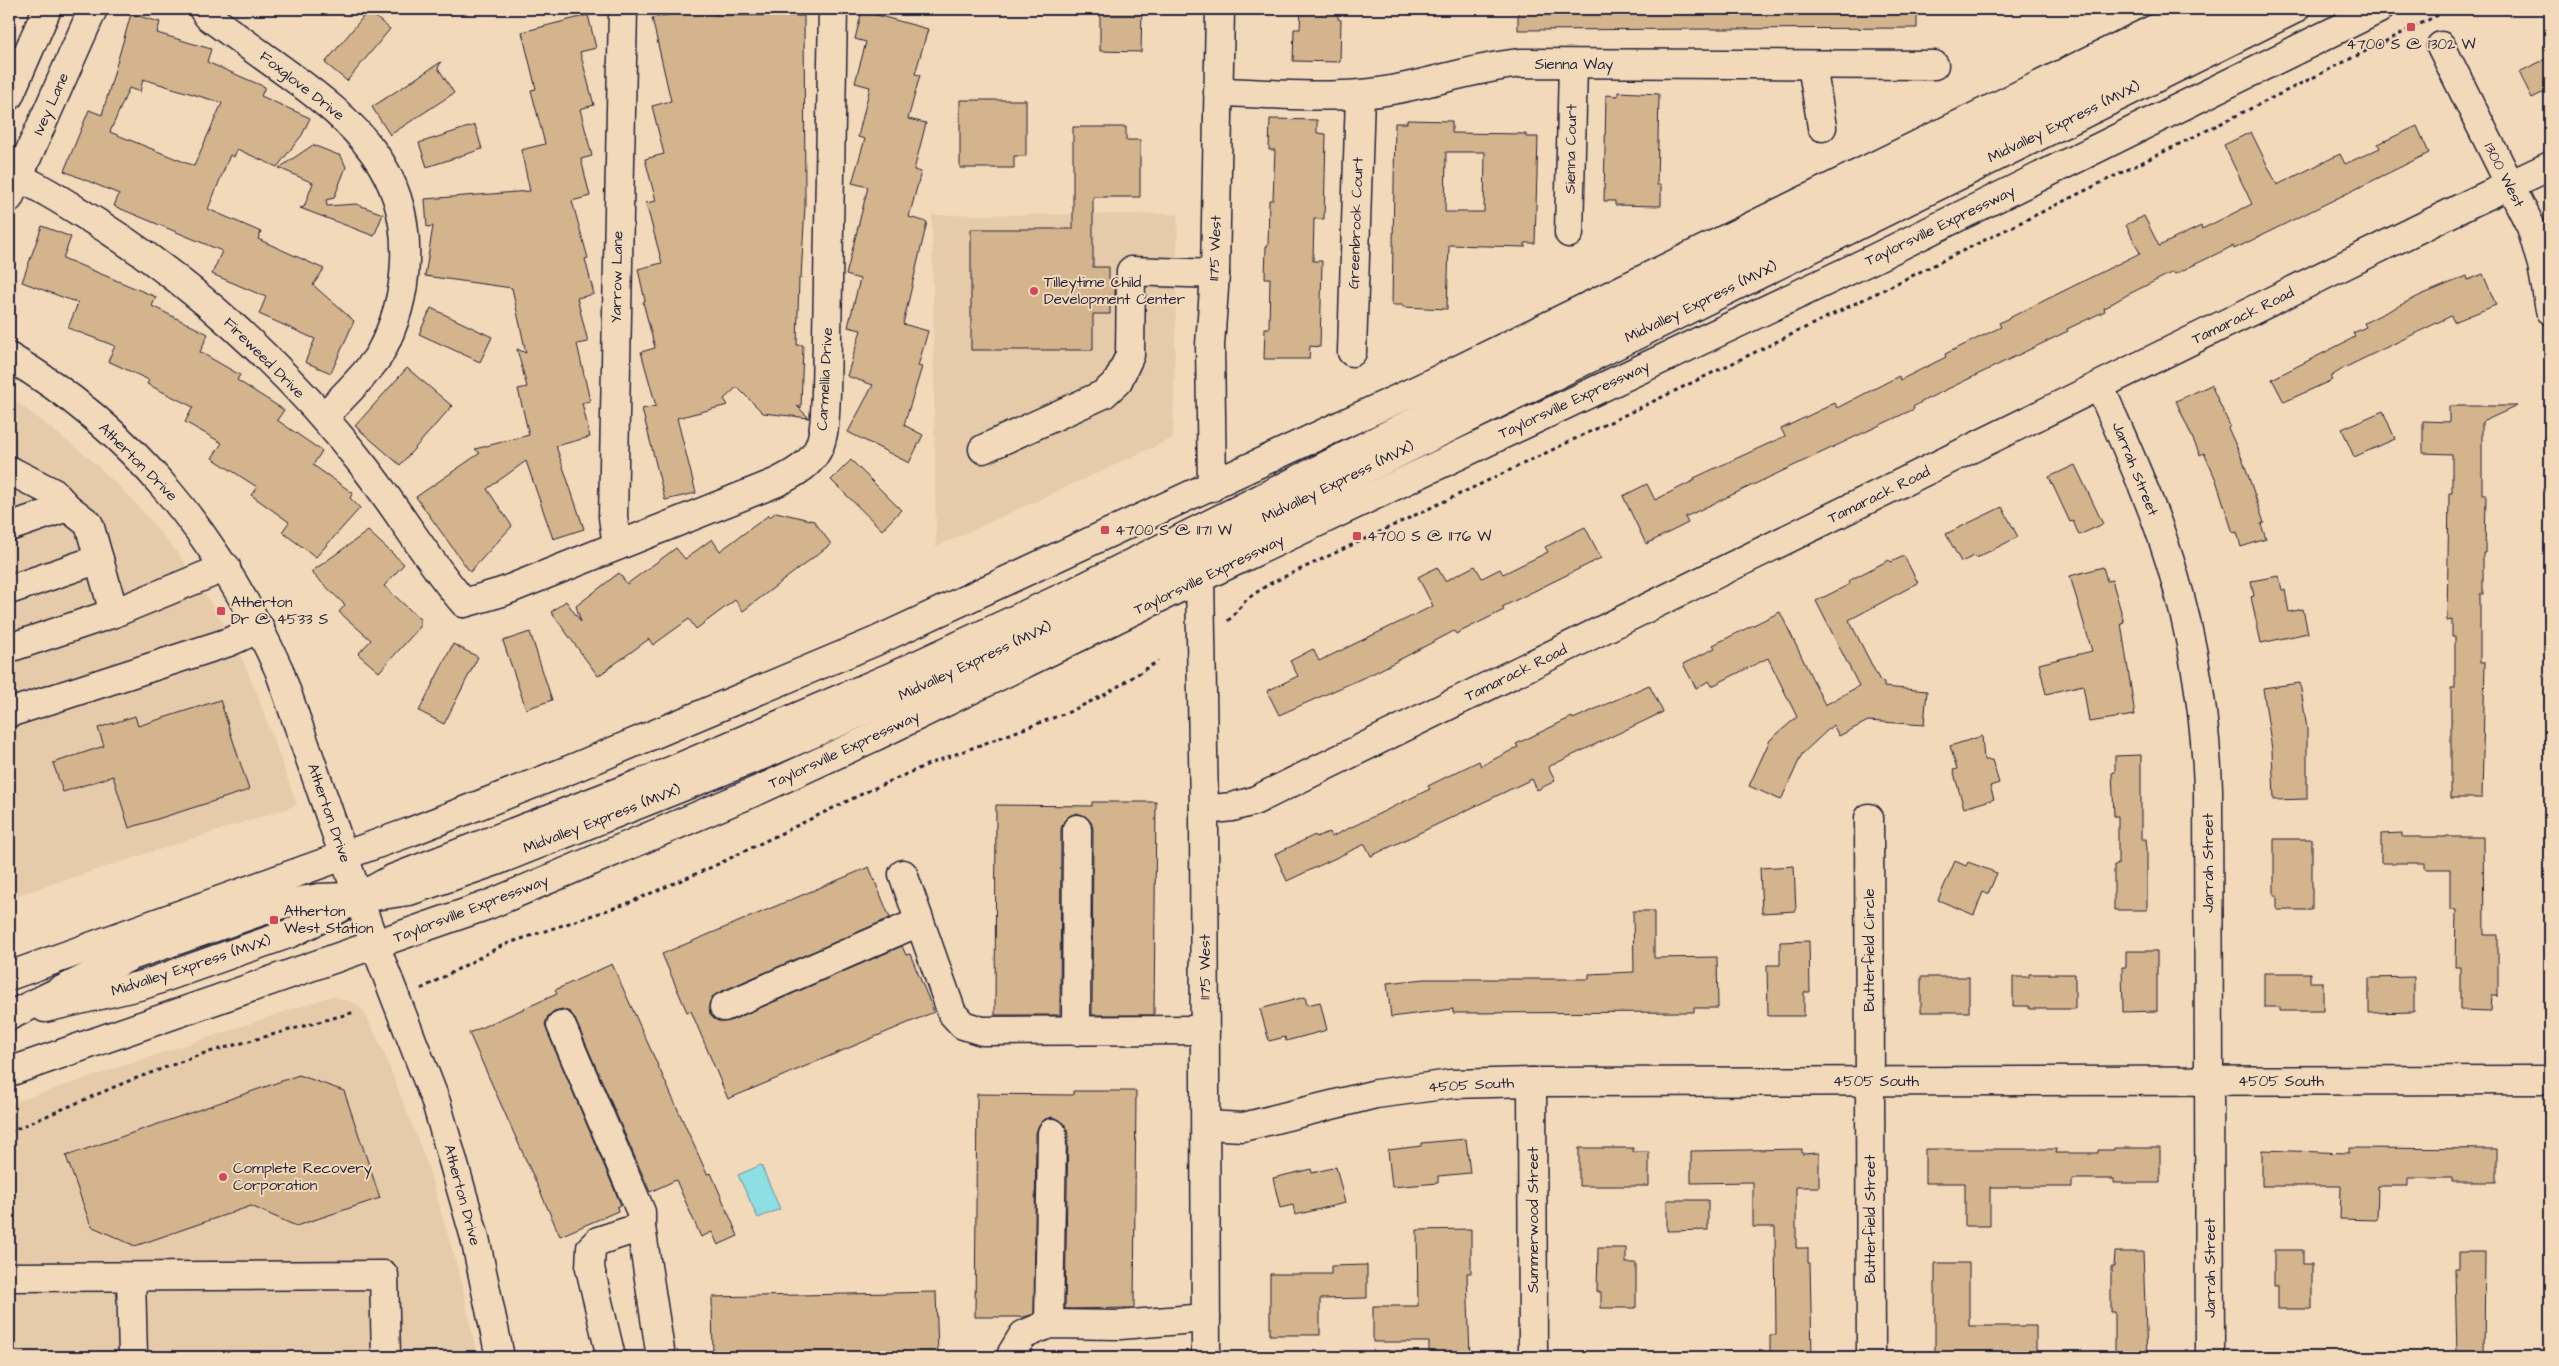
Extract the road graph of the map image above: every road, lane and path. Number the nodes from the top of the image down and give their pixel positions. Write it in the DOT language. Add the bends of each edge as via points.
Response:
graph roads {
  1 [pos="47,9"];
  2 [pos="93,9"];
  3 [pos="203,9"];
  4 [pos="622,9"];
  5 [pos="833,9"];
  6 [pos="1220,9"];
  7 [pos="2195,9"];
  8 [pos="2248,9"];
  9 [pos="2295,9"];
  10 [pos="2379,9"];
  11 [pos="2450,9"];
  12 [pos="2440,46"];
  13 [pos="1573,64"];
  14 [pos="1812,65"];
  15 [pos="1934,65"];
  16 [pos="1218,92"];
  17 [pos="1360,94"];
  18 [pos="9,96"];
  19 [pos="1822,127"];
  20 [pos="2550,166"];
  21 [pos="12,183"];
  22 [pos="2510,185"];
  23 [pos="1569,233"];
  24 [pos="1215,274"];
  25 [pos="2550,310"];
  26 [pos="1352,352"];
  27 [pos="9,357"];
  28 [pos="2100,387"];
  29 [pos="324,417"];
  30 [pos="983,449"];
  31 [pos="9,470"];
  32 [pos="1212,487"];
  33 [pos="67,507"];
  34 [pos="9,526"];
  35 [pos="617,546"];
  36 [pos="99,559"];
  37 [pos="226,567"];
  38 [pos="1200,578"];
  39 [pos="9,590"];
  40 [pos="464,603"];
  41 [pos="114,613"];
  42 [pos="1228,621"];
  43 [pos="260,628"];
  44 [pos="10,643"];
  45 [pos="1158,661"];
  46 [pos="9,713"];
  47 [pos="1204,810"];
  48 [pos="1869,818"];
  49 [pos="1077,829"];
  50 [pos="344,855"];
  51 [pos="903,874"];
  52 [pos="359,897"];
  53 [pos="919,922"];
  54 [pos="375,946"];
  55 [pos="9,976"];
  56 [pos="416,991"];
  57 [pos="724,1007"];
  58 [pos="355,1012"];
  59 [pos="11,1015"];
  60 [pos="561,1025"];
  61 [pos="1076,1030"];
  62 [pos="1205,1030"];
  63 [pos="9,1072"];
  64 [pos="2550,1080"];
  65 [pos="1870,1081"];
  66 [pos="2209,1081"];
  67 [pos="1532,1082"];
  68 [pos="1206,1125"];
  69 [pos="9,1132"];
  70 [pos="1052,1133"];
  71 [pos="641,1227"];
  72 [pos="9,1277"];
  73 [pos="131,1277"];
  74 [pos="1206,1318"];
  75 [pos="1049,1324"];
  76 [pos="133,1357"];
  77 [pos="386,1357"];
  78 [pos="500,1357"];
  79 [pos="611,1357"];
  80 [pos="661,1357"];
  81 [pos="1012,1357"];
  82 [pos="1206,1357"];
  83 [pos="1533,1357"];
  84 [pos="1870,1357"];
  85 [pos="2210,1357"];
  1 -- 18 [label="street"];
  2 -- 21 [label="street, Ivey Lane"];
  3 -- 29 [label="street, Foxglove Drive" via="208,16 333,107 365,139 398,198 406,240 405,279 394,322 378,356"];
  4 -- 35 [label="street, Yarrow Lane" via="613,517"];
  5 -- 35 [label="street, Carmellia Drive" via="826,392 824,429 819,449 807,466 792,475"];
  6 -- 16 [label="street, 1175 West"];
  7 -- 32 [label="street"];
  8 -- 52 [label="street, Midvalley Express (MVX)" via="982,635 772,729 531,827 412,870"];
  9 -- 52 [label="street, Midvalley Express (MVX)" via="1030,636 922,686 770,752 496,861 426,887"];
  10 -- 38 [label="street, Taylorsville Expressway" via="1875,258"];
  11 -- 42 [label="path" via="1830,318 1269,584 1247,599"];
  12 -- 22 [label="street, 1300 West"];
  13 -- 14 [label="street, Sienna Way"];
  13 -- 17 [label="street, Sienna Way" via="1491,66 1404,88"];
  13 -- 23 [label="street, Sienna Court"];
  14 -- 15 [label="street, Sienna Way"];
  14 -- 19 [label="street"];
  16 -- 17 [label="street, Sienna Way"];
  16 -- 24 [label="street, 1175 West"];
  17 -- 26 [label="street, Greenbrook Court"];
  20 -- 22 [label="street, Tamarack Road"];
  21 -- 29 [label="street, Fireweed Drive" via="108,228 200,296"];
  22 -- 25 [label="street, 1300 West" via="2531,227"];
  22 -- 28 [label="street, Tamarack Road"];
  24 -- 30 [label="street" via="1132,272 1130,355 1118,381 1104,394"];
  24 -- 32 [label="street, 1175 West" via="1210,345"];
  27 -- 37 [label="street, Atherton Drive" via="78,405 138,458 190,517"];
  28 -- 47 [label="street, Tamarack Road" via="1254,801"];
  28 -- 66 [label="street, Jarrah Street" via="2162,536 2184,609 2202,699 2208,789"];
  29 -- 40 [label="street, Fireweed Drive"];
  31 -- 33 [label="street" via="54,493"];
  32 -- 50 [label="street" via="972,598 759,691 569,770"];
  33 -- 34 [label="street"];
  33 -- 36 [label="street" via="89,524"];
  35 -- 40 [label="street, Carmellia Drive" via="502,592"];
  36 -- 39 [label="street"];
  36 -- 41 [label="street"];
  37 -- 41 [label="street"];
  37 -- 43 [label="street, Atherton Drive"];
  38 -- 47 [label="street, 1175 West"];
  38 -- 54 [label="street, Taylorsville Expressway" via="986,684 770,785 497,901"];
  41 -- 44 [label="street"];
  43 -- 46 [label="street" via="221,645"];
  43 -- 50 [label="street, Atherton Drive" via="279,670"];
  45 -- 56 [label="path" via="1106,694 1069,712 929,764 650,894 503,946"];
  47 -- 62 [label="street, 1175 West"];
  48 -- 65 [label="street, Butterfield Circle"];
  49 -- 61 [label="street"];
  50 -- 52 [label="street, Atherton Drive"];
  50 -- 55 [label="street"];
  51 -- 53 [label="street"];
  52 -- 54 [label="street, Atherton Drive"];
  52 -- 59 [label="street, Midvalley Express (MVX)" via="291,933 143,985"];
  53 -- 57 [label="street"];
  53 -- 61 [label="street" via="952,1013 963,1025 982,1031"];
  54 -- 63 [label="street, Taylorsville Expressway"];
  54 -- 78 [label="street, Atherton Drive" via="436,1102 476,1247"];
  58 -- 69 [label="path" via="202,1054 126,1082"];
  60 -- 71 [label="street" via="641,1212"];
  61 -- 62 [label="street"];
  62 -- 68 [label="street, 1175 West"];
  64 -- 66 [label="street, 4505 South"];
  65 -- 66 [label="street, 4505 South"];
  65 -- 67 [label="street, 4505 South"];
  65 -- 84 [label="street, Butterfield Street"];
  66 -- 85 [label="street, Jarrah Street"];
  67 -- 68 [label="street, 4505 South" via="1451,1084 1395,1091 1242,1127"];
  67 -- 83 [label="street, Summerwood Street"];
  68 -- 74 [label="street, 1175 West"];
  70 -- 75 [label="street"];
  71 -- 79 [label="street" via="598,1241 591,1248 590,1268"];
  71 -- 80 [label="street"];
  72 -- 73 [label="street"];
  73 -- 76 [label="street"];
  73 -- 77 [label="street" via="384,1275"];
  74 -- 75 [label="street" via="1120,1325"];
  74 -- 82 [label="street, 1175 West"];
  75 -- 81 [label="street" via="1023,1335"];
}
